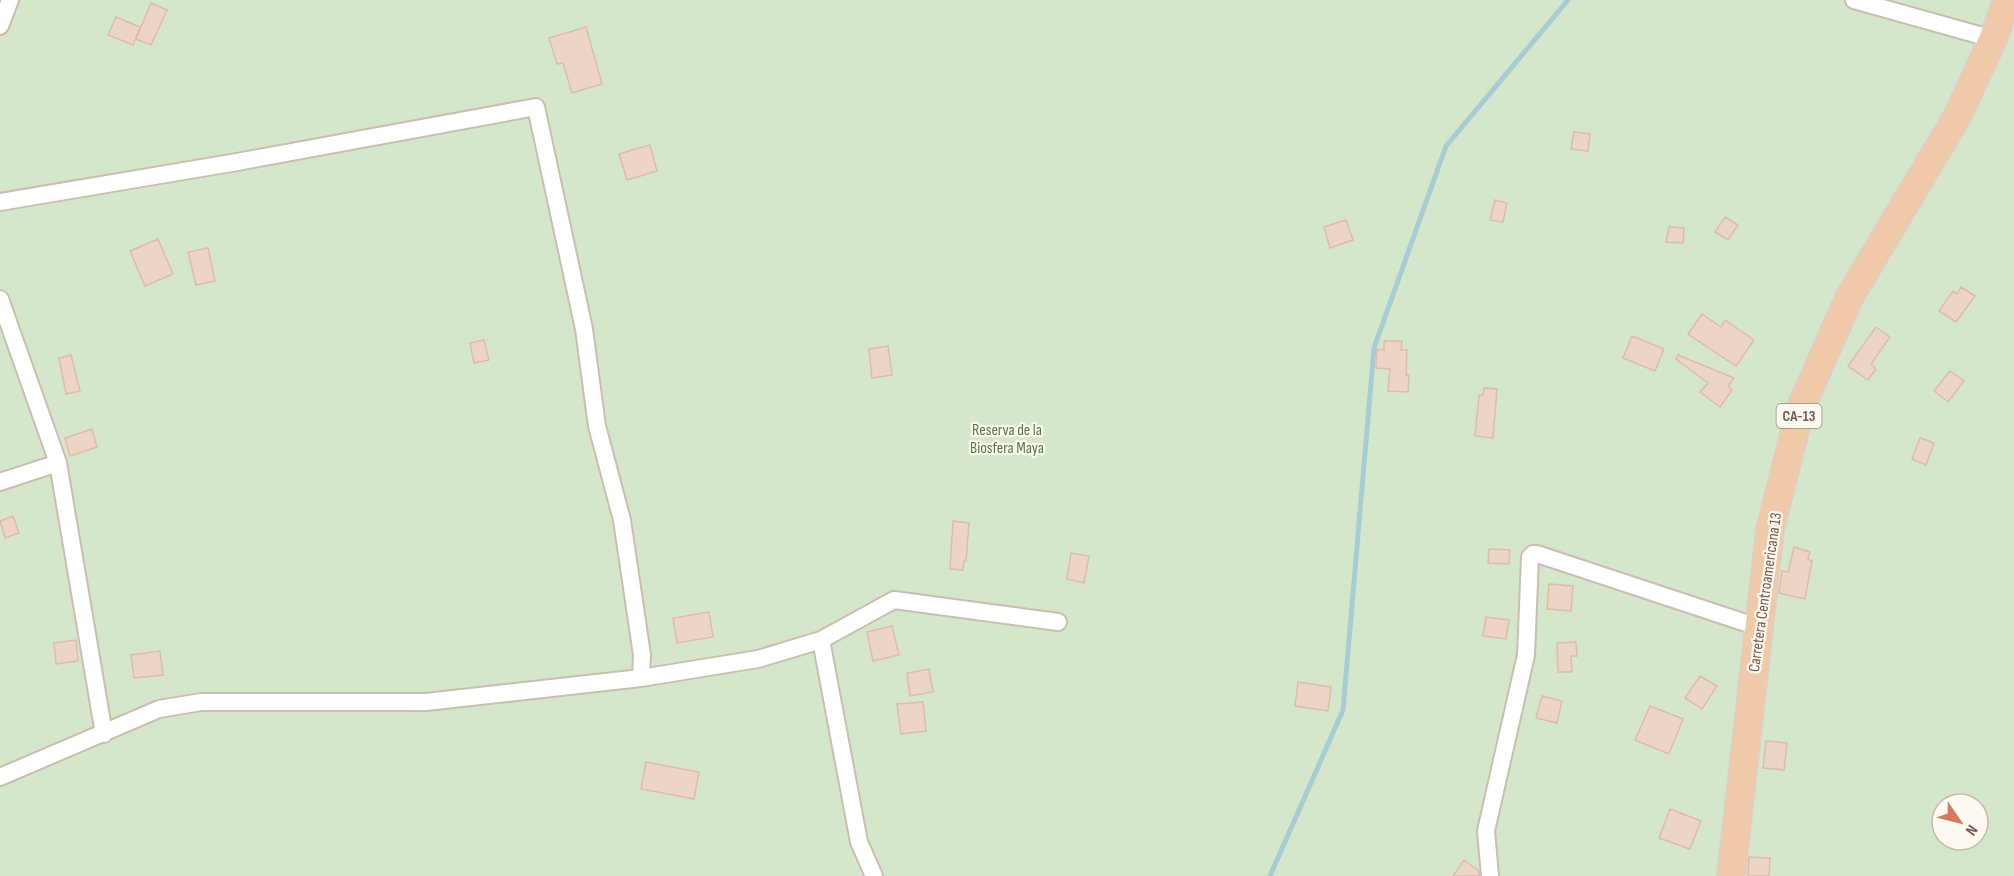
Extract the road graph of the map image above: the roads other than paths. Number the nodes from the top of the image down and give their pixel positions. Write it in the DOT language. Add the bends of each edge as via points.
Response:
graph roads {
  1 [pos="10,0"];
  2 [pos="1854,0"];
  3 [pos="2007,0"];
  4 [pos="0,26"];
  5 [pos="1993,39"];
  6 [pos="0,202"];
  7 [pos="0,299"];
  8 [pos="58,463"];
  9 [pos="0,482"];
  10 [pos="1058,622"];
  11 [pos="1758,627"];
  12 [pos="821,640"];
  13 [pos="641,678"];
  14 [pos="104,734"];
  15 [pos="0,777"];
  16 [pos="874,876"];
  17 [pos="1490,876"];
  18 [pos="1731,876"];
  1 -- 4 [label="street"];
  2 -- 5 [label="street"];
  3 -- 5 [label="highway, Carretera Centroamericana 13 / CA-13"];
  5 -- 11 [label="highway, Carretera Centroamericana 13 / CA-13" via="1957,117 1850,296 1801,407 1770,530"];
  6 -- 13 [label="street" via="536,107 582,318 597,426 622,520 642,656"];
  7 -- 8 [label="street"];
  8 -- 9 [label="street"];
  8 -- 14 [label="street"];
  10 -- 12 [label="street" via="894,600"];
  11 -- 17 [label="street" via="1533,554 1526,655 1486,831"];
  11 -- 18 [label="highway, Carretera Centroamericana 13 / CA-13"];
  12 -- 13 [label="street" via="758,659"];
  12 -- 16 [label="street" via="860,842"];
  13 -- 14 [label="street" via="426,702 201,702 159,710"];
  14 -- 15 [label="street"];
}
